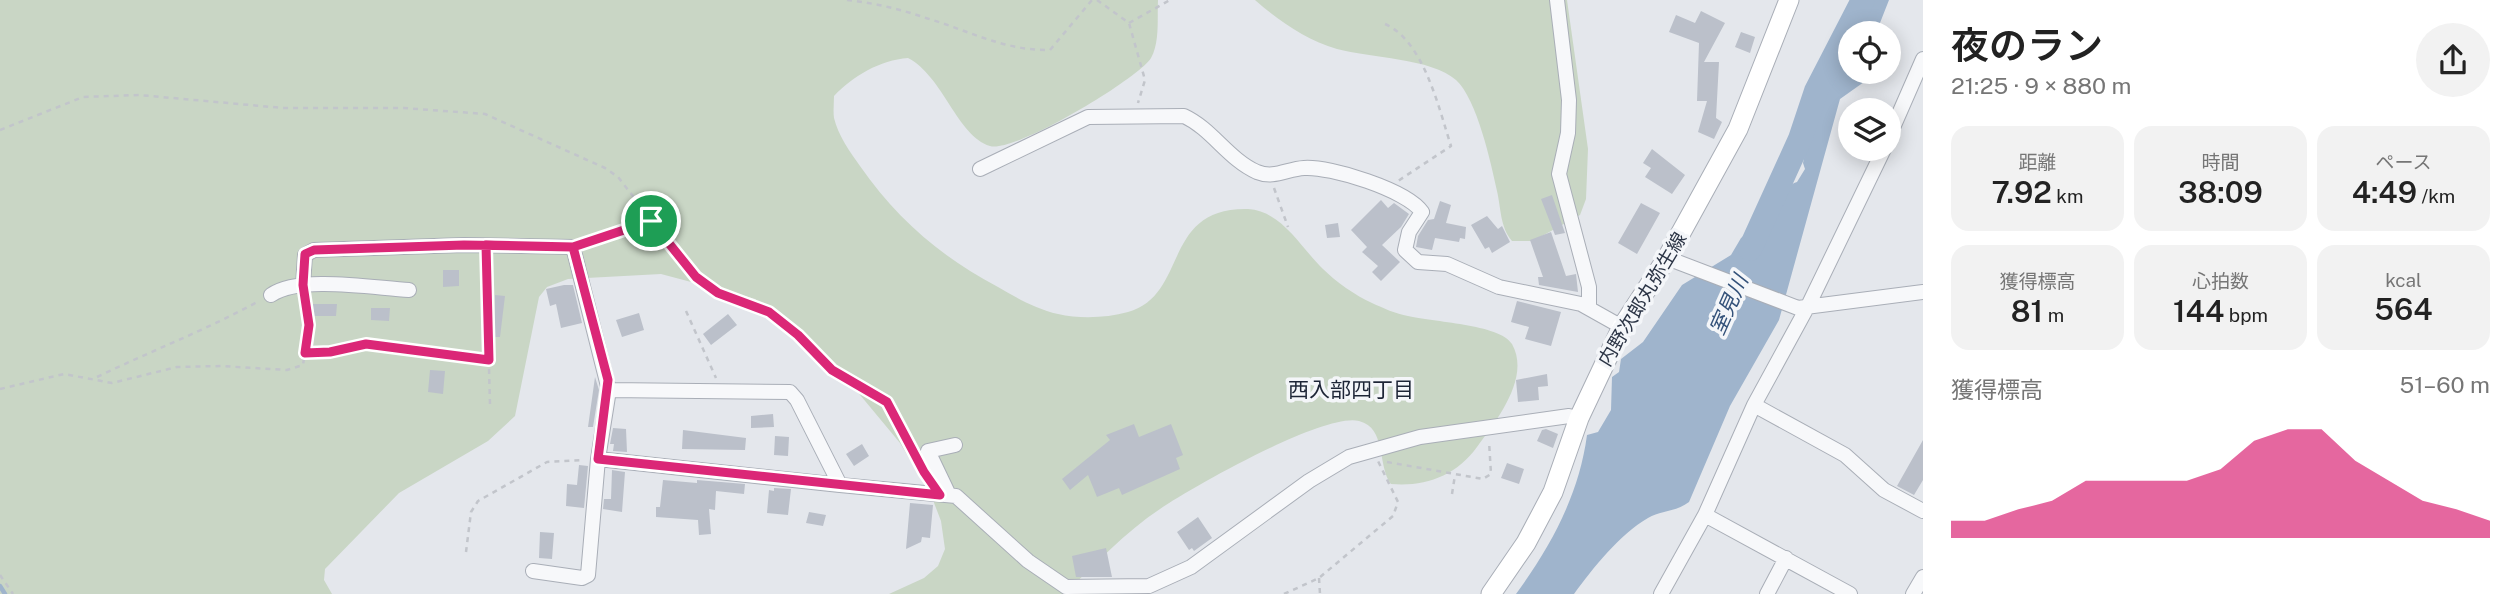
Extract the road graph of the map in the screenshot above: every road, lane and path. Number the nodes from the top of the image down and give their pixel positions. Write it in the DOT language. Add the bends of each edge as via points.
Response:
graph roads {
  1 [pos="847,0"];
  2 [pos="1092,0"];
  3 [pos="1097,0"];
  4 [pos="1170,0"];
  5 [pos="1557,0"];
  6 [pos="1789,0"];
  7 [pos="1129,23"];
  8 [pos="1385,24"];
  9 [pos="1923,59"];
  10 [pos="1901,109"];
  11 [pos="1135,116"];
  12 [pos="0,130"];
  13 [pos="1878,161"];
  14 [pos="980,169"];
  15 [pos="1272,176"];
  16 [pos="1392,192"];
  17 [pos="651,221"];
  18 [pos="1288,228"];
  19 [pos="486,245"];
  20 [pos="573,247"];
  21 [pos="1672,260"];
  22 [pos="303,285"];
  23 [pos="409,290"];
  24 [pos="1923,292"];
  25 [pos="271,295"];
  26 [pos="1803,307"];
  27 [pos="1589,309"];
  28 [pos="686,311"];
  29 [pos="1622,327"];
  30 [pos="305,353"];
  31 [pos="489,360"];
  32 [pos="97,378"];
  33 [pos="0,389"];
  34 [pos="610,390"];
  35 [pos="722,392"];
  36 [pos="490,404"];
  37 [pos="1754,405"];
  38 [pos="1578,418"];
  39 [pos="1487,428"];
  40 [pos="955,445"];
  41 [pos="1376,456"];
  42 [pos="598,459"];
  43 [pos="919,464"];
  44 [pos="1455,475"];
  45 [pos="841,485"];
  46 [pos="1452,494"];
  47 [pos="949,495"];
  48 [pos="1923,510"];
  49 [pos="1705,514"];
  50 [pos="466,552"];
  51 [pos="1786,558"];
  52 [pos="533,571"];
  53 [pos="0,575"];
  54 [pos="1923,576"];
  55 [pos="1319,578"];
  56 [pos="13,594"];
  57 [pos="1284,594"];
  58 [pos="1320,594"];
  59 [pos="1490,594"];
  60 [pos="1661,594"];
  61 [pos="1768,594"];
  62 [pos="1850,594"];
  63 [pos="1913,594"];
  1 -- 2 [label="path" via="876,4 1027,50 1050,50"];
  3 -- 7 [label="path"];
  4 -- 7 [label="path"];
  5 -- 27 [label="street" via="1569,100 1559,174 1589,287"];
  6 -- 21 [label="main road, 内野次郎丸弥生線" via="1738,129"];
  7 -- 11 [label="path" via="1145,80"];
  8 -- 16 [label="path" via="1396,29 1429,76 1451,146 1402,175"];
  9 -- 10 [label="street"];
  11 -- 14 [label="street" via="1088,117"];
  11 -- 15 [label="street" via="1194,120 1239,161"];
  12 -- 17 [label="path" via="83,97 139,95 283,108 404,108 485,114 605,168 628,188"];
  13 -- 26 [label="street"];
  15 -- 16 [label="street" via="1303,168 1329,169"];
  15 -- 18 [label="path"];
  16 -- 27 [label="street" via="1418,205 1422,212 1409,232 1408,256 1447,264 1499,287"];
  17 -- 20 [label="path"];
  17 -- 43 [label="path" via="696,277 718,293 769,312 832,370 887,402"];
  19 -- 20 [label="street"];
  19 -- 22 [label="street" via="314,250 305,254"];
  19 -- 31 [label="path"];
  20 -- 34 [label="street"];
  21 -- 26 [label="street"];
  21 -- 29 [label="main road, 内野次郎丸弥生線"];
  22 -- 23 [label="street"];
  22 -- 25 [label="street"];
  22 -- 30 [label="path" via="309,307"];
  24 -- 26 [label="street"];
  25 -- 32 [label="path"];
  26 -- 37 [label="street"];
  27 -- 29 [label="street"];
  28 -- 35 [label="path"];
  29 -- 38 [label="main road, 内野次郎丸弥生線"];
  30 -- 31 [label="path" via="366,344"];
  30 -- 32 [label="path" via="303,365 287,370 177,367 112,383"];
  31 -- 36 [label="path"];
  32 -- 33 [label="path" via="64,374"];
  34 -- 35 [label="street"];
  34 -- 42 [label="street"];
  35 -- 45 [label="street" via="789,392"];
  37 -- 48 [label="street" via="1845,455 1884,490"];
  37 -- 49 [label="street"];
  38 -- 39 [label="street"];
  38 -- 59 [label="main road, 内野次郎丸弥生線" via="1553,492 1526,543"];
  39 -- 41 [label="street" via="1420,438"];
  39 -- 44 [label="path" via="1491,474 1483,479"];
  40 -- 47 [label="street" via="928,451"];
  41 -- 44 [label="path"];
  41 -- 47 [label="street" via="1332,465 1191,567 1149,586 1066,587 1028,561 956,496"];
  41 -- 55 [label="path" via="1398,502 1397,509"];
  42 -- 45 [label="street"];
  42 -- 50 [label="path" via="547,462 478,501 471,512"];
  42 -- 52 [label="street" via="588,575"];
  44 -- 46 [label="path"];
  45 -- 47 [label="street"];
  49 -- 51 [label="street"];
  49 -- 60 [label="street"];
  51 -- 61 [label="street"];
  51 -- 62 [label="street"];
  53 -- 56 [label="path"];
  54 -- 63 [label="street"];
  55 -- 57 [label="path"];
  55 -- 58 [label="path"];
}
